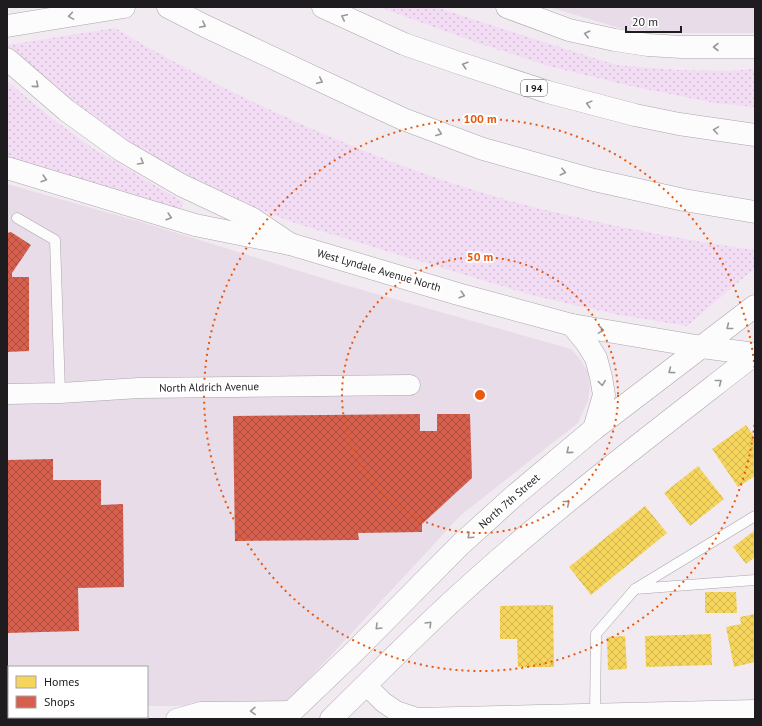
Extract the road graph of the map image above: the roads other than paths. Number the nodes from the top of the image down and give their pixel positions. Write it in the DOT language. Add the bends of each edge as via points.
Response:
graph roads {
  1 [pos="124,7"];
  2 [pos="168,7"];
  3 [pos="323,7"];
  4 [pos="518,10"];
  5 [pos="7,26"];
  6 [pos="755,47"];
  7 [pos="7,59"];
  8 [pos="755,135"];
  9 [pos="7,168"];
  10 [pos="755,212"];
  11 [pos="17,218"];
  12 [pos="290,244"];
  13 [pos="755,306"];
  14 [pos="572,325"];
  15 [pos="702,347"];
  16 [pos="755,354"];
  17 [pos="410,385"];
  18 [pos="60,393"];
  19 [pos="7,394"];
  20 [pos="594,429"];
  21 [pos="755,516"];
  22 [pos="755,580"];
  23 [pos="635,588"];
  24 [pos="366,685"];
  25 [pos="755,710"];
  26 [pos="595,713"];
  27 [pos="288,715"];
  28 [pos="672,715"];
  29 [pos="546,717"];
  30 [pos="176,719"];
  31 [pos="331,719"];
  1 -- 5 [label="main road, one-way"];
  2 -- 10 [label="main road, one-way" via="403,119 483,149 594,180 684,200"];
  8 -- 3 [label="main road, I 94, one-way" via="679,124 548,92 404,44"];
  6 -- 4 [label="main road, one-way" via="682,47 615,40 569,30"];
  7 -- 12 [label="main road, one-way" via="66,110 121,150 181,185 253,219"];
  9 -- 12 [label="main road, West Lyndale Avenue North, one-way" via="195,225"];
  11 -- 18 [label="lane" via="55,240"];
  12 -- 14 [label="main road, West Lyndale Avenue North, one-way"];
  13 -- 15 [label="main road, North 7th Street, one-way"];
  14 -- 15 [label="main road, West Lyndale Avenue North, one-way"];
  14 -- 20 [label="main road, one-way" via="596,358 601,377 604,395"];
  15 -- 16 [label="main road, West Lyndale Avenue North"];
  15 -- 20 [label="main road, North 7th Street, one-way"];
  24 -- 16 [label="main road, one-way" via="453,600 506,554 613,465"];
  17 -- 18 [label="street, North Aldrich Avenue" via="139,388"];
  18 -- 19 [label="street, North Aldrich Avenue"];
  20 -- 27 [label="main road, North 7th Street, one-way" via="461,544"];
  21 -- 23 [label="lane"];
  22 -- 23 [label="lane"];
  23 -- 26 [label="lane" via="596,634"];
  24 -- 29 [label="street" via="396,711 417,718"];
  24 -- 31 [label="main road"];
  25 -- 28 [label="street"];
  26 -- 28 [label="street"];
  26 -- 29 [label="street"];
  27 -- 30 [label="street, one-way" via="201,712"];
}
